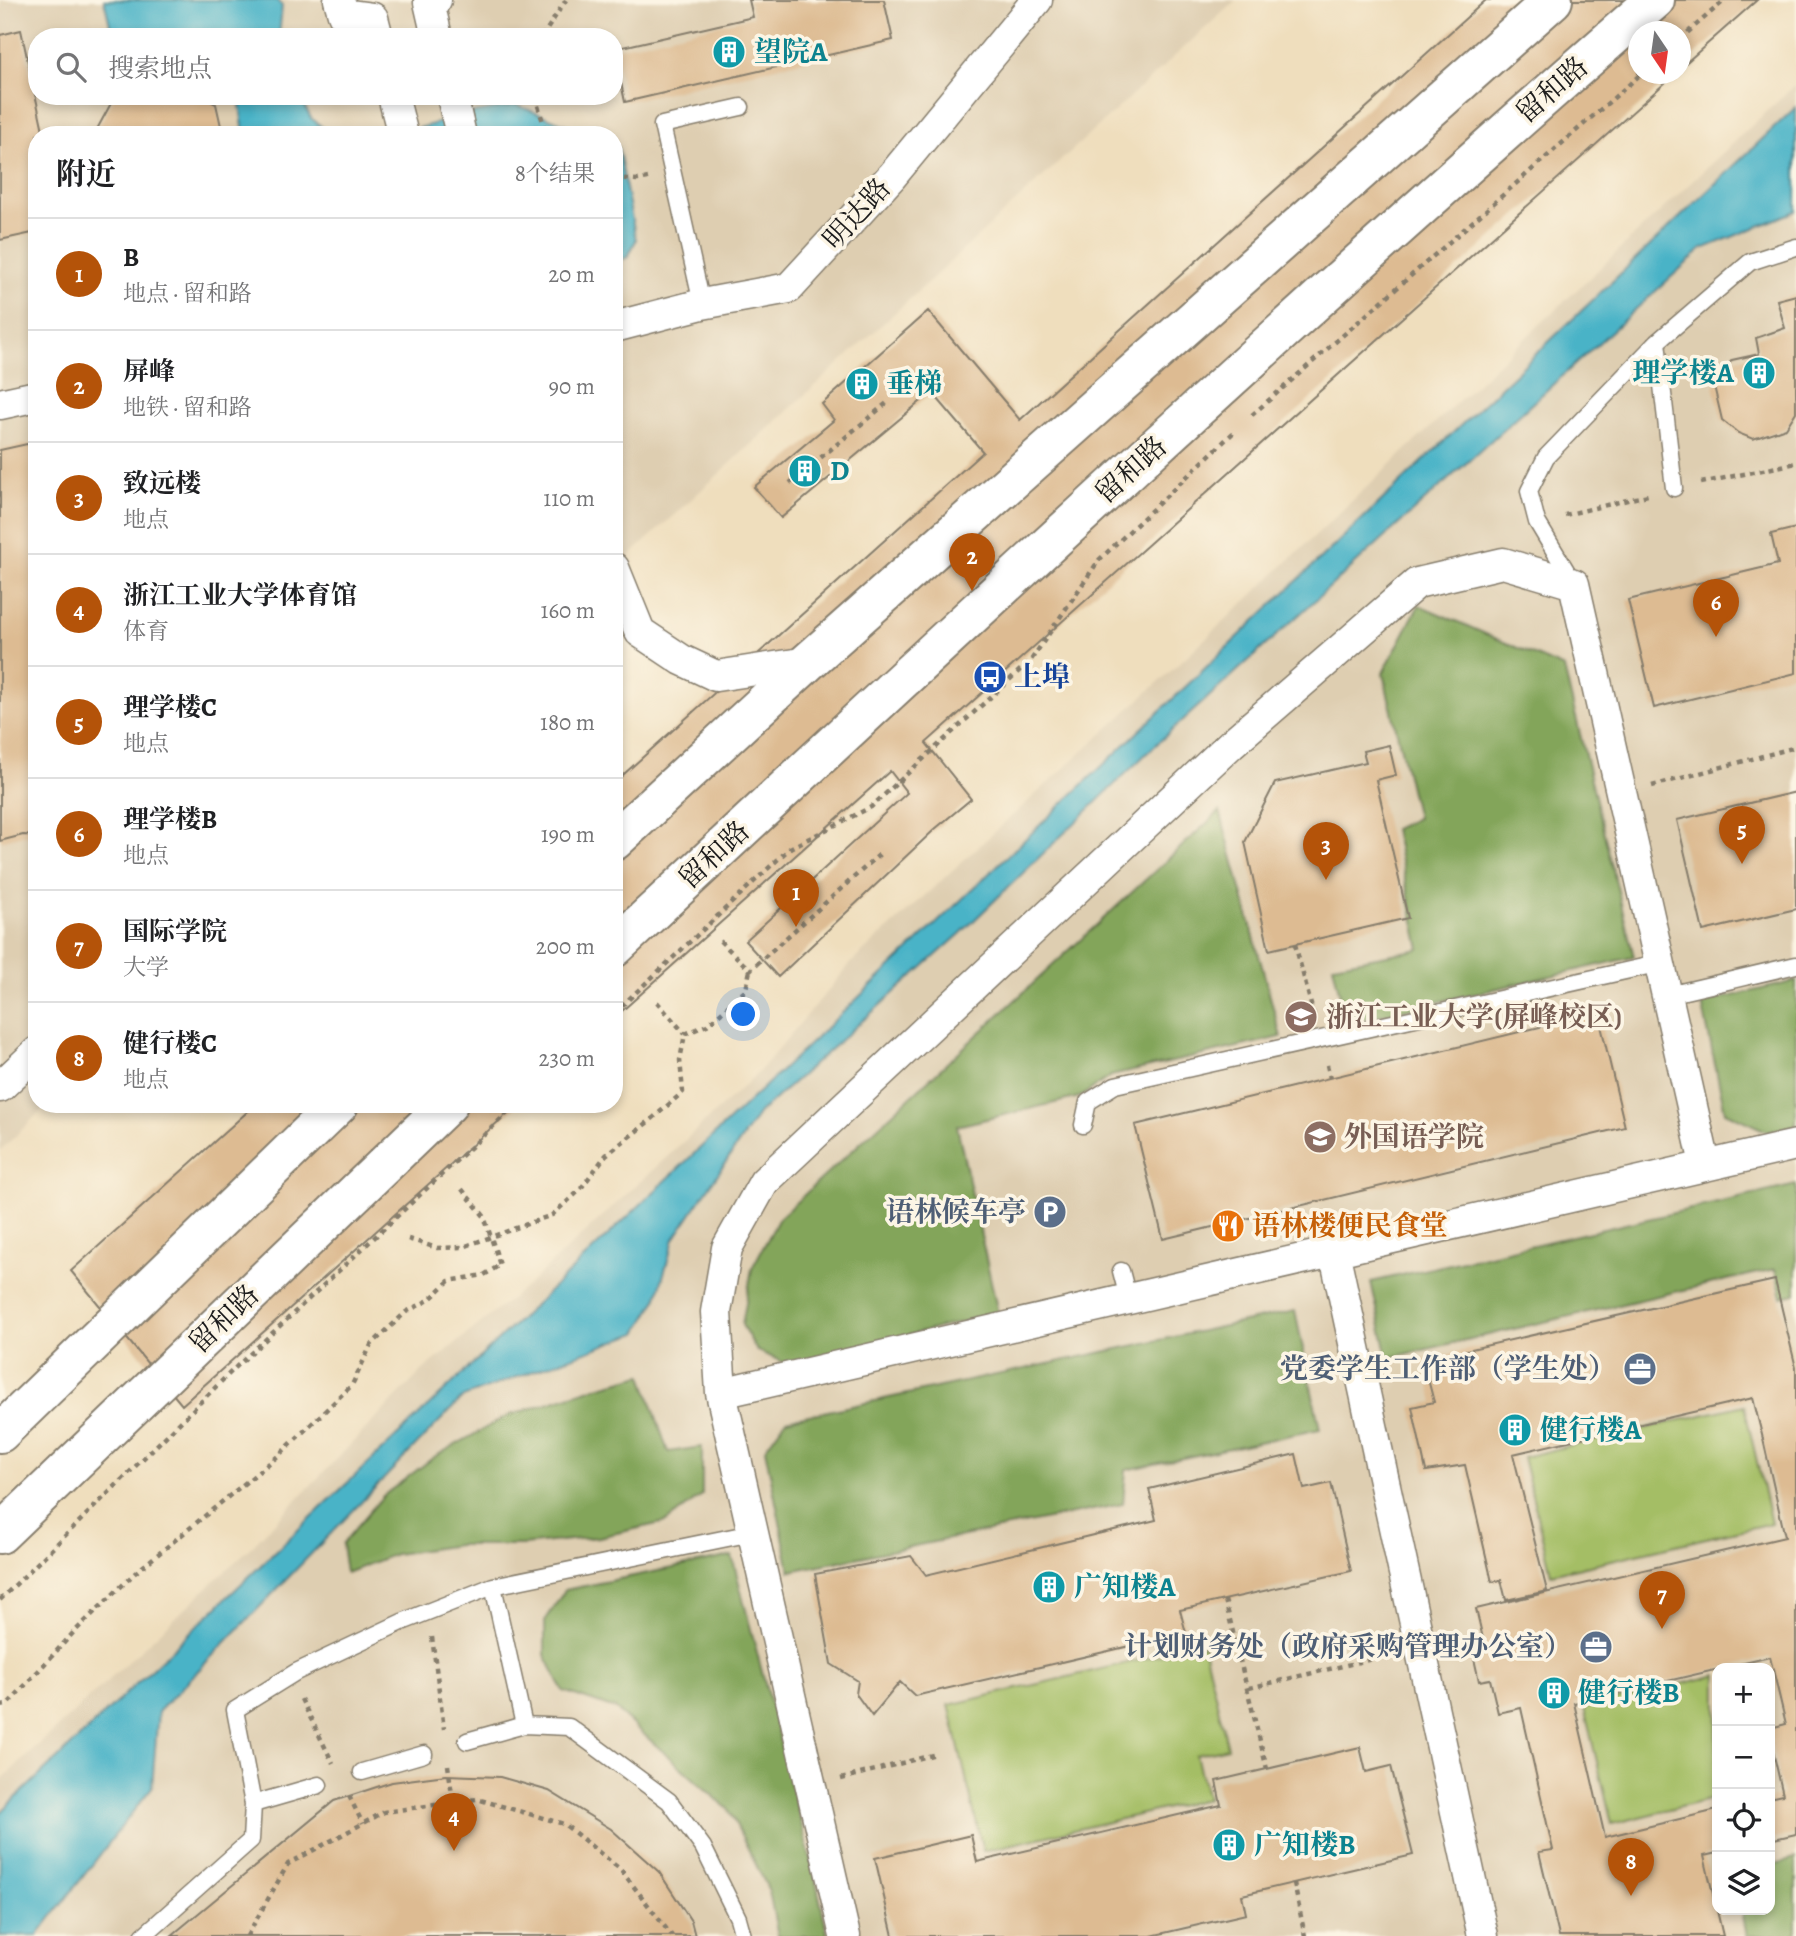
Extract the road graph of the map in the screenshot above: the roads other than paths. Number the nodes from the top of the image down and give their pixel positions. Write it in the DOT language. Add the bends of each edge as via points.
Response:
graph roads {
  1 [pos="340,0"];
  2 [pos="436,0"];
  3 [pos="1037,0"];
  4 [pos="1553,0"];
  5 [pos="1655,0"];
  6 [pos="376,28"];
  7 [pos="435,28"];
  8 [pos="395,105"];
  9 [pos="454,105"];
  10 [pos="741,107"];
  11 [pos="401,126"];
  12 [pos="459,126"];
  13 [pos="1796,247"];
  14 [pos="702,304"];
  15 [pos="623,325"];
  16 [pos="1657,342"];
  17 [pos="28,398"];
  18 [pos="0,404"];
  19 [pos="1674,488"];
  20 [pos="1574,584"];
  21 [pos="623,591"];
  22 [pos="808,662"];
  23 [pos="623,833"];
  24 [pos="623,940"];
  25 [pos="1661,962"];
  26 [pos="1796,965"];
  27 [pos="1668,995"];
  28 [pos="28,1061"];
  29 [pos="0,1087"];
  30 [pos="330,1113"];
  31 [pos="438,1113"];
  32 [pos="1083,1125"];
  33 [pos="1796,1145"];
  34 [pos="1705,1164"];
  35 [pos="1334,1251"];
  36 [pos="721,1393"];
  37 [pos="0,1433"];
  38 [pos="752,1533"];
  39 [pos="0,1534"];
  40 [pos="493,1586"];
  41 [pos="524,1725"];
  42 [pos="467,1741"];
  43 [pos="424,1754"];
  44 [pos="362,1772"];
  45 [pos="319,1785"];
  46 [pos="253,1804"];
  47 [pos="143,1936"];
  48 [pos="743,1936"];
  49 [pos="845,1936"];
  50 [pos="1483,1936"];
  1 -- 6 [label="street" via="343,14 373,18"];
  2 -- 7 [label="street" via="429,2"];
  3 -- 14 [label="street, 明达路" via="892,176 789,288"];
  4 -- 22 [label="main road"];
  5 -- 24 [label="main road, 留和路" via="955,630"];
  8 -- 11 [label="street"];
  9 -- 12 [label="street"];
  10 -- 14 [label="lane" via="662,125"];
  13 -- 16 [label="lane" via="1750,262"];
  14 -- 15 [label="street, 明达路"];
  16 -- 19 [label="lane"];
  16 -- 20 [label="lane" via="1546,457 1529,491 1537,522"];
  17 -- 18 [label="street"];
  20 -- 25 [label="street"];
  20 -- 36 [label="street" via="1503,564 1417,583 1231,744 764,1182 727,1248 716,1312"];
  21 -- 22 [label="street" via="639,632 716,676"];
  22 -- 23 [label="main road"];
  25 -- 27 [label="street"];
  25 -- 32 [label="lane" via="1115,1085 1088,1102"];
  26 -- 27 [label="lane"];
  27 -- 34 [label="street"];
  28 -- 29 [label="street"];
  30 -- 37 [label="main road"];
  31 -- 39 [label="main road, 留和路"];
  33 -- 34 [label="street"];
  34 -- 35 [label="street"];
  35 -- 36 [label="street" via="1124,1284"];
  35 -- 50 [label="street"];
  36 -- 38 [label="street"];
  38 -- 40 [label="lane"];
  38 -- 49 [label="street"];
  40 -- 41 [label="lane"];
  40 -- 46 [label="lane" via="290,1676 236,1710"];
  41 -- 42 [label="lane"];
  41 -- 48 [label="lane" via="569,1727 669,1801 703,1847"];
  43 -- 44 [label="lane"];
  45 -- 46 [label="lane"];
  46 -- 47 [label="lane" via="251,1840"];
}
